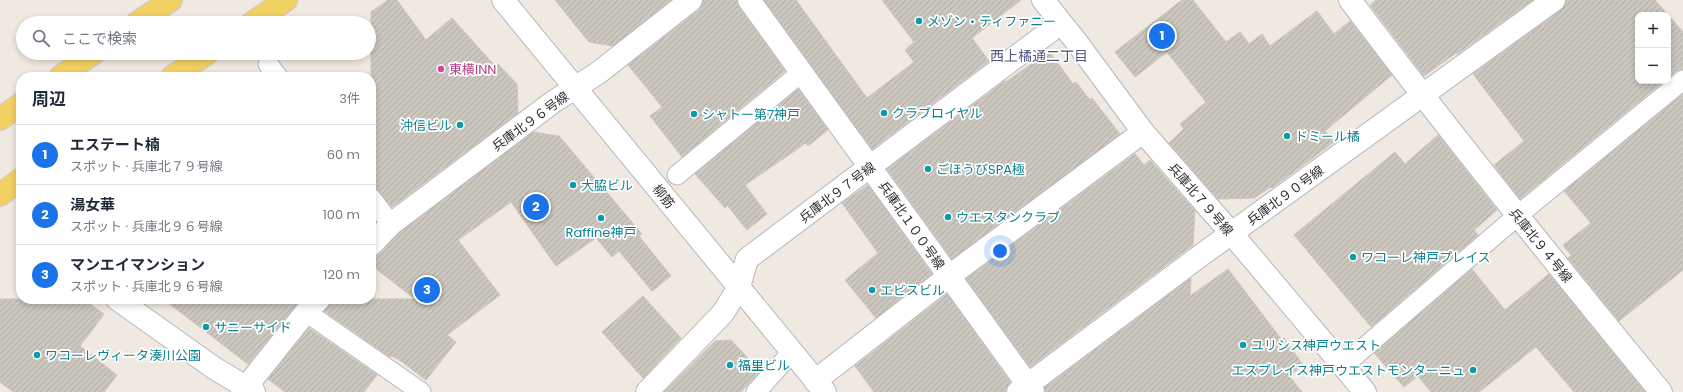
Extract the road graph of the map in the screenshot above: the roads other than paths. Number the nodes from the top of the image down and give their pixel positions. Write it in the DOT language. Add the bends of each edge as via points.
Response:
graph roads {
  1 [pos="286,0"];
  2 [pos="503,0"];
  3 [pos="691,0"];
  4 [pos="749,0"];
  5 [pos="1043,0"];
  6 [pos="1350,0"];
  7 [pos="1554,0"];
  8 [pos="158,3"];
  9 [pos="145,16"];
  10 [pos="262,16"];
  11 [pos="1061,23"];
  12 [pos="84,60"];
  13 [pos="198,60"];
  14 [pos="67,72"];
  15 [pos="180,72"];
  16 [pos="802,72"];
  17 [pos="1683,80"];
  18 [pos="575,88"];
  19 [pos="1423,96"];
  20 [pos="16,108"];
  21 [pos="0,119"];
  22 [pos="1143,132"];
  23 [pos="870,167"];
  24 [pos="677,175"];
  25 [pos="16,183"];
  26 [pos="0,195"];
  27 [pos="376,204"];
  28 [pos="1517,216"];
  29 [pos="391,224"];
  30 [pos="1232,234"];
  31 [pos="376,240"];
  32 [pos="948,277"];
  33 [pos="739,287"];
  34 [pos="124,304"];
  35 [pos="312,306"];
  36 [pos="792,352"];
  37 [pos="1344,365"];
  38 [pos="820,386"];
  39 [pos="247,390"];
  40 [pos="1026,390"];
  41 [pos="421,392"];
  42 [pos="647,392"];
  43 [pos="756,392"];
  44 [pos="1365,392"];
  45 [pos="1661,392"];
  1 -- 10 [label="main road"];
  2 -- 18 [label="street, 柳筋"];
  3 -- 18 [label="street, 兵庫北９６号線"];
  4 -- 16 [label="street, 兵庫北１００号線"];
  5 -- 11 [label="street, 兵庫北７９号線"];
  6 -- 19 [label="street, 兵庫北９４号線"];
  7 -- 19 [label="street, 兵庫北９０号線"];
  8 -- 9 [label="main road"];
  11 -- 22 [label="street, 兵庫北７９号線"];
  11 -- 23 [label="street, 兵庫北９７号線"];
  12 -- 14 [label="main road"];
  13 -- 15 [label="main road"];
  16 -- 23 [label="street, 兵庫北１００号線"];
  16 -- 24 [label="lane"];
  17 -- 28 [label="lane"];
  18 -- 29 [label="street, 兵庫北９６号線"];
  18 -- 33 [label="street, 柳筋"];
  19 -- 28 [label="street, 兵庫北９４号線"];
  19 -- 30 [label="street, 兵庫北９０号線"];
  20 -- 21 [label="main road"];
  22 -- 30 [label="street, 兵庫北７９号線"];
  22 -- 32 [label="street"];
  23 -- 32 [label="street, 兵庫北１００号線"];
  23 -- 33 [label="street, 兵庫北９７号線" via="747,259"];
  25 -- 26 [label="main road"];
  27 -- 29 [label="lane"];
  28 -- 37 [label="lane"];
  28 -- 45 [label="street, 兵庫北９４号線"];
  29 -- 31 [label="street, 兵庫北９６号線"];
  30 -- 37 [label="street, 兵庫北７９号線"];
  30 -- 40 [label="street, 兵庫北９０号線"];
  32 -- 38 [label="street"];
  32 -- 40 [label="street, 兵庫北１００号線"];
  33 -- 36 [label="street, 柳筋"];
  33 -- 42 [label="street, 兵庫北９７号線" via="723,313"];
  34 -- 39 [label="street"];
  35 -- 39 [label="street"];
  35 -- 41 [label="lane"];
  36 -- 38 [label="street, 柳筋"];
  36 -- 43 [label="lane"];
  37 -- 44 [label="street, 兵庫北７９号線"];
}
